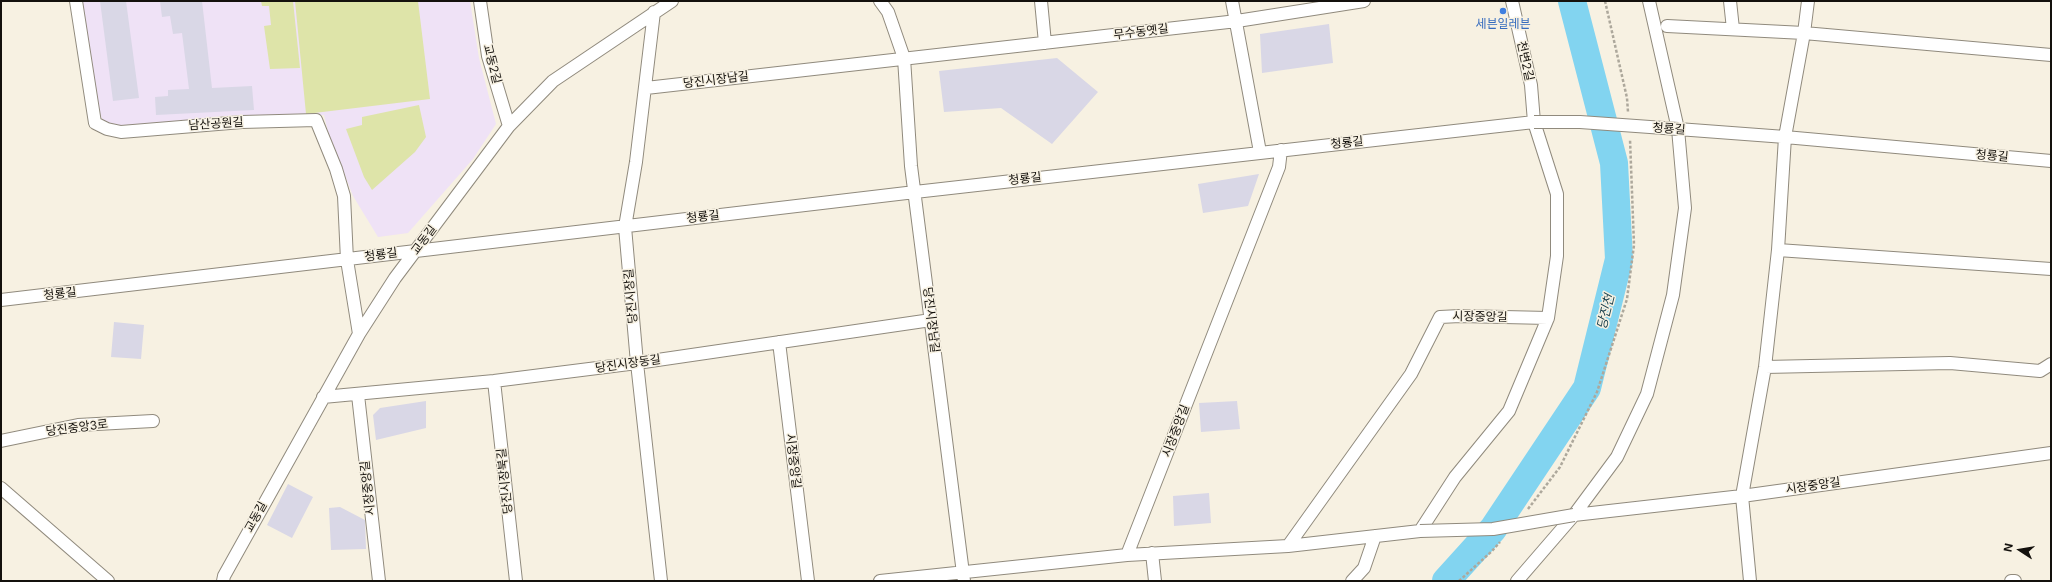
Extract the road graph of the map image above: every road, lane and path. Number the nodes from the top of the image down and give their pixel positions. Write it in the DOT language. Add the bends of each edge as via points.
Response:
graph roads {
  1 [pos="76,1"];
  2 [pos="480,1"];
  3 [pos="672,1"];
  4 [pos="880,1"];
  5 [pos="1041,1"];
  6 [pos="1232,1"];
  7 [pos="1364,1"];
  8 [pos="1512,1"];
  9 [pos="1605,1"];
  10 [pos="1649,1"];
  11 [pos="1730,1"];
  12 [pos="1808,1"];
  13 [pos="1325,4"];
  14 [pos="654,12"];
  15 [pos="1237,21"];
  16 [pos="1667,26"];
  17 [pos="1733,29"];
  18 [pos="1804,33"];
  19 [pos="1045,43"];
  20 [pos="2051,55"];
  21 [pos="904,58"];
  22 [pos="646,88"];
  23 [pos="1628,113"];
  24 [pos="1534,122"];
  25 [pos="509,126"];
  26 [pos="1678,129"];
  27 [pos="1630,136"];
  28 [pos="1785,137"];
  29 [pos="1281,150"];
  30 [pos="1260,152"];
  31 [pos="2051,161"];
  32 [pos="915,192"];
  33 [pos="625,226"];
  34 [pos="416,250"];
  35 [pos="1778,250"];
  36 [pos="347,260"];
  37 [pos="2051,269"];
  38 [pos="1,300"];
  39 [pos="1548,318"];
  40 [pos="931,320"];
  41 [pos="359,334"];
  42 [pos="778,342"];
  43 [pos="637,363"];
  44 [pos="2051,364"];
  45 [pos="1765,367"];
  46 [pos="494,381"];
  47 [pos="358,394"];
  48 [pos="323,397"];
  49 [pos="153,421"];
  50 [pos="1,442"];
  51 [pos="2051,453"];
  52 [pos="1,488"];
  53 [pos="1742,496"];
  54 [pos="1525,512"];
  55 [pos="1574,515"];
  56 [pos="1420,531"];
  57 [pos="1376,536"];
  58 [pos="1502,540"];
  59 [pos="1288,546"];
  60 [pos="1152,553"];
  61 [pos="1127,555"];
  62 [pos="964,576"];
  63 [pos="108,581"];
  64 [pos="223,581"];
  65 [pos="378,581"];
  66 [pos="516,581"];
  67 [pos="661,581"];
  68 [pos="808,581"];
  69 [pos="880,581"];
  70 [pos="1155,581"];
  71 [pos="1352,581"];
  72 [pos="1459,581"];
  73 [pos="1517,581"];
  74 [pos="1750,581"];
  75 [pos="2011,581"];
  76 [pos="2014,581"];
  1 -- 36 [label="street, 남산공원길" via="95,122 107,129 121,132 242,122 316,120 344,196"];
  2 -- 25 [label="street, 교동2길" via="488,56"];
  3 -- 14 [label="street, 교동길"];
  4 -- 21 [label="street, 당진시장남길" via="888,12"];
  5 -- 19 [label="street"];
  6 -- 15 [label="street"];
  7 -- 13 [label="street"];
  8 -- 24 [label="street, 천변2길" via="1531,85"];
  9 -- 23 [label="path" via="1627,98"];
  10 -- 26 [label="street"];
  11 -- 17 [label="street"];
  12 -- 18 [label="street"];
  13 -- 15 [label="street"];
  14 -- 22 [label="street, 당진시장길"];
  14 -- 25 [label="street, 교동길" via="553,81"];
  15 -- 19 [label="street, 무수동옛길"];
  15 -- 30 [label="street"];
  16 -- 17 [label="street"];
  17 -- 18 [label="street"];
  18 -- 20 [label="street"];
  18 -- 28 [label="street"];
  19 -- 21 [label="street, 당진시장남길"];
  21 -- 22 [label="street, 당진시장남길"];
  21 -- 32 [label="street, 당진시장남길" via="910,166"];
  22 -- 33 [label="street, 당진시장길"];
  24 -- 26 [label="street, 청룡길, bridge" via="1580,122"];
  24 -- 29 [label="street, 청룡길"];
  24 -- 39 [label="street" via="1556,194 1557,256"];
  25 -- 34 [label="street, 교동길"];
  26 -- 28 [label="street, 청룡길"];
  26 -- 55 [label="street" via="1685,208 1673,294 1647,394 1618,457"];
  27 -- 54 [label="path" via="1634,245 1627,299 1597,392 1560,467"];
  28 -- 31 [label="street, 청룡길"];
  28 -- 35 [label="street"];
  29 -- 30 [label="street, 청룡길"];
  29 -- 61 [label="street, 시장중앙길" via="1279,167"];
  30 -- 32 [label="street, 청룡길"];
  32 -- 33 [label="street, 청룡길"];
  32 -- 40 [label="street, 당진시장남길"];
  33 -- 34 [label="street, 청룡길"];
  33 -- 43 [label="street, 당진시장길"];
  34 -- 36 [label="street, 청룡길"];
  34 -- 41 [label="street, 교동길"];
  35 -- 37 [label="street"];
  35 -- 45 [label="street"];
  36 -- 38 [label="street, 청룡길"];
  36 -- 41 [label="street"];
  39 -- 56 [label="street" via="1509,410 1455,477"];
  39 -- 59 [label="street, 시장중앙길" via="1440,317 1412,374 1372,426"];
  40 -- 42 [label="street, 당진시장동길"];
  40 -- 62 [label="street, 당진시장남길"];
  41 -- 48 [label="street, 교동길"];
  42 -- 43 [label="street, 당진시장동길"];
  42 -- 68 [label="street, 시장중앙길"];
  43 -- 46 [label="street, 당진시장동길"];
  43 -- 67 [label="street, 당진시장길"];
  44 -- 45 [label="street" via="2040,371 1950,363"];
  45 -- 53 [label="street"];
  46 -- 47 [label="street, 당진시장동길"];
  46 -- 66 [label="street, 당진시장북길"];
  47 -- 48 [label="street, 당진시장동길"];
  47 -- 65 [label="street, 시장중앙길"];
  48 -- 64 [label="street, 교동길"];
  49 -- 50 [label="street, 당진중앙3로" via="78,425"];
  51 -- 53 [label="street, 시장중앙길"];
  52 -- 63 [label="street"];
  53 -- 55 [label="street, 시장중앙길"];
  53 -- 74 [label="street"];
  55 -- 56 [label="street, 시장중앙길, bridge" via="1493,529"];
  55 -- 73 [label="street"];
  56 -- 57 [label="street, 시장중앙길"];
  57 -- 59 [label="street, 시장중앙길"];
  57 -- 71 [label="street" via="1364,568"];
  58 -- 72 [label="path"];
  59 -- 60 [label="street, 시장중앙길"];
  60 -- 61 [label="street, 시장중앙길"];
  60 -- 70 [label="street"];
  61 -- 62 [label="street, 시장중앙길"];
  62 -- 69 [label="street, 시장중앙길"];
  75 -- 76 [label="street"];
}
